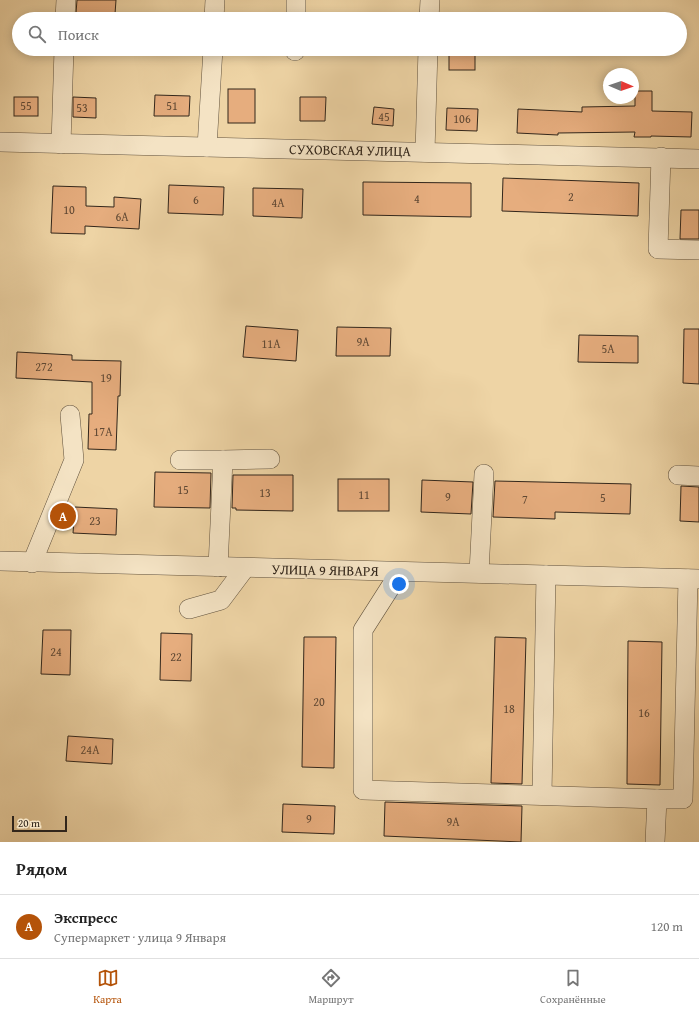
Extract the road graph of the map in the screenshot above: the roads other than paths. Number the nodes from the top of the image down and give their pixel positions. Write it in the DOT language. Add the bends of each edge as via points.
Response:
graph roads {
  1 [pos="66,0"];
  2 [pos="215,0"];
  3 [pos="296,0"];
  4 [pos="430,0"];
  5 [pos="65,12"];
  6 [pos="214,12"];
  7 [pos="296,12"];
  8 [pos="429,12"];
  9 [pos="64,56"];
  10 [pos="213,56"];
  11 [pos="428,56"];
  12 [pos="0,142"];
  13 [pos="61,144"];
  14 [pos="207,147"];
  15 [pos="425,152"];
  16 [pos="661,157"];
  17 [pos="699,158"];
  18 [pos="699,250"];
  19 [pos="70,415"];
  20 [pos="270,459"];
  21 [pos="180,460"];
  22 [pos="223,460"];
  23 [pos="484,474"];
  24 [pos="678,475"];
  25 [pos="699,476"];
  26 [pos="0,561"];
  27 [pos="32,563"];
  28 [pos="218,567"];
  29 [pos="245,568"];
  30 [pos="400,572"];
  31 [pos="479,574"];
  32 [pos="546,575"];
  33 [pos="693,579"];
  34 [pos="189,609"];
  35 [pos="542,795"];
  36 [pos="657,799"];
  37 [pos="654,842"];
  1 -- 5 [label="street"];
  2 -- 6 [label="street"];
  3 -- 7 [label="street"];
  4 -- 8 [label="street"];
  9 -- 13 [label="street"];
  10 -- 14 [label="street"];
  11 -- 15 [label="street"];
  12 -- 13 [label="street, СУХОВСКАЯ УЛИЦА"];
  13 -- 14 [label="street, СУХОВСКАЯ УЛИЦА"];
  14 -- 15 [label="street, СУХОВСКАЯ УЛИЦА"];
  15 -- 16 [label="street, СУХОВСКАЯ УЛИЦА"];
  16 -- 17 [label="street, СУХОВСКАЯ УЛИЦА"];
  16 -- 18 [label="street" via="658,249"];
  19 -- 27 [label="street" via="74,460"];
  20 -- 22 [label="street"];
  21 -- 22 [label="street"];
  22 -- 28 [label="street"];
  23 -- 31 [label="street"];
  24 -- 25 [label="street"];
  26 -- 27 [label="street, УЛИЦА 9 ЯНВАРЯ"];
  27 -- 28 [label="street, УЛИЦА 9 ЯНВАРЯ"];
  28 -- 29 [label="street, УЛИЦА 9 ЯНВАРЯ"];
  29 -- 30 [label="street, УЛИЦА 9 ЯНВАРЯ"];
  29 -- 34 [label="street" via="221,600"];
  30 -- 31 [label="street, УЛИЦА 9 ЯНВАРЯ"];
  30 -- 35 [label="street" via="363,630 363,790"];
  31 -- 32 [label="street, УЛИЦА 9 ЯНВАРЯ"];
  32 -- 33 [label="street, УЛИЦА 9 ЯНВАРЯ"];
  32 -- 35 [label="street"];
  33 -- 36 [label="street" via="683,799"];
  35 -- 36 [label="street"];
  36 -- 37 [label="street"];
}
